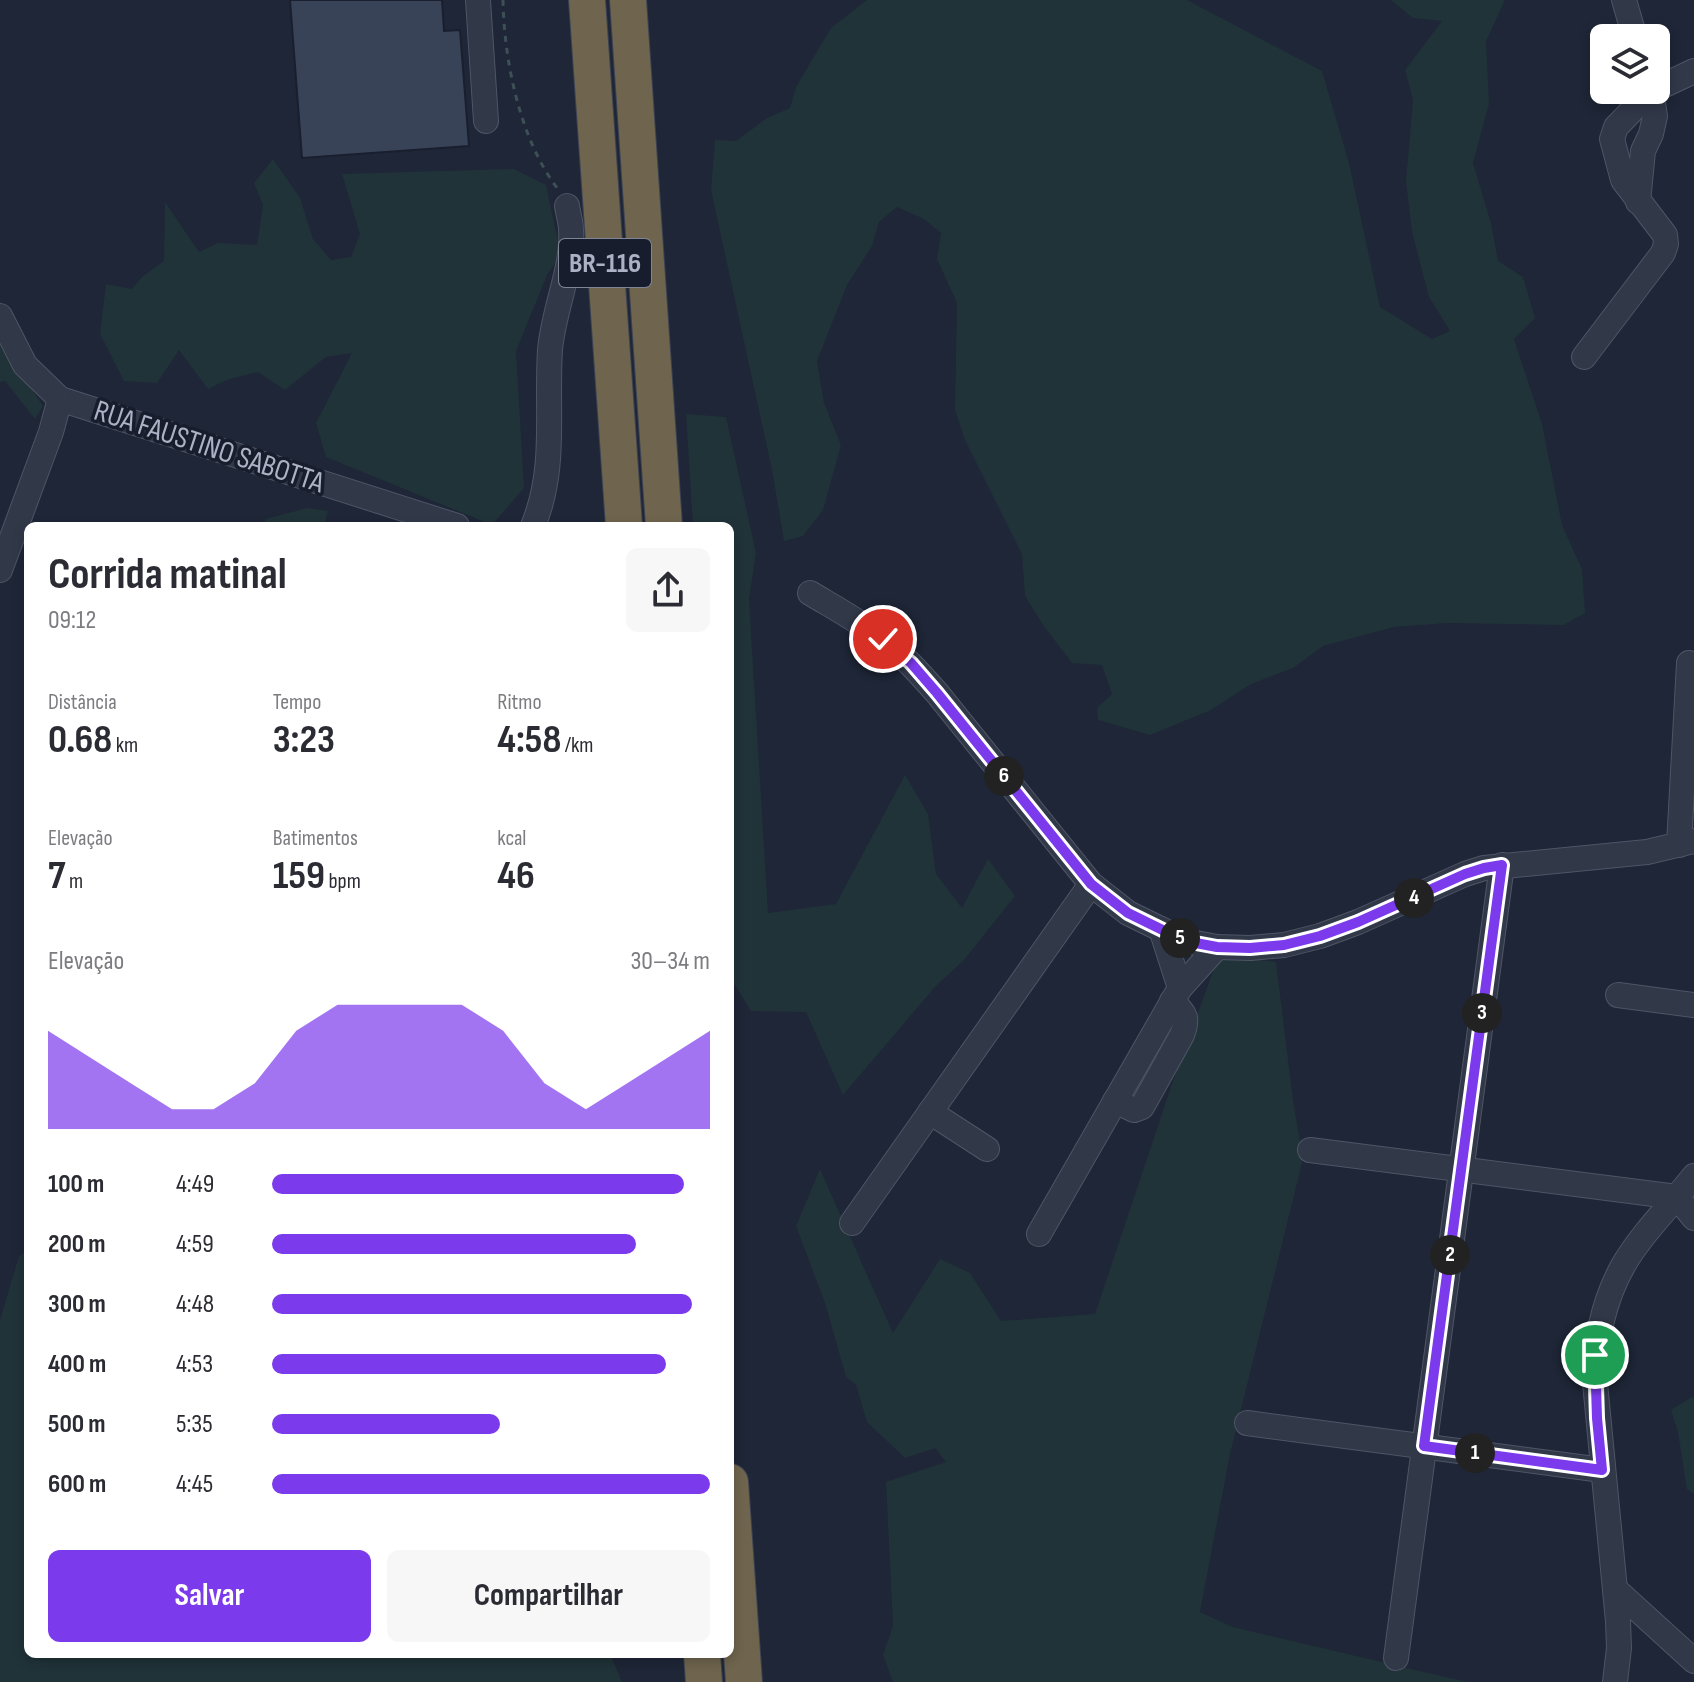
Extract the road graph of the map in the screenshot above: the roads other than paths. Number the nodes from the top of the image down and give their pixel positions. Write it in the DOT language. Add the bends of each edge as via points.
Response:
graph roads {
  1 [pos="478,0"];
  2 [pos="587,0"];
  3 [pos="628,0"];
  4 [pos="1624,0"];
  5 [pos="1631,24"];
  6 [pos="1694,71"];
  7 [pos="1670,82"];
  8 [pos="1639,104"];
  9 [pos="1654,104"];
  10 [pos="486,121"];
  11 [pos="1638,202"];
  12 [pos="567,206"];
  13 [pos="0,316"];
  14 [pos="1584,357"];
  15 [pos="60,399"];
  16 [pos="444,522"];
  17 [pos="534,522"];
  18 [pos="624,522"];
  19 [pos="664,522"];
  20 [pos="0,570"];
  21 [pos="810,593"];
  22 [pos="1689,663"];
  23 [pos="1686,843"];
  24 [pos="1502,865"];
  25 [pos="1091,884"];
  26 [pos="1161,929"];
  27 [pos="1217,947"];
  28 [pos="1176,994"];
  29 [pos="1618,995"];
  30 [pos="1694,1005"];
  31 [pos="930,1112"];
  32 [pos="987,1149"];
  33 [pos="1310,1150"];
  34 [pos="1461,1169"];
  35 [pos="1694,1176"];
  36 [pos="1677,1197"];
  37 [pos="1694,1218"];
  38 [pos="852,1223"];
  39 [pos="1039,1234"];
  40 [pos="1247,1423"];
  41 [pos="1424,1446"];
  42 [pos="1602,1470"];
  43 [pos="734,1539"];
  44 [pos="1615,1589"];
  45 [pos="702,1658"];
  46 [pos="1396,1658"];
  47 [pos="1694,1661"];
  48 [pos="704,1682"];
  49 [pos="744,1682"];
  50 [pos="1615,1682"];
  1 -- 10 [label="street"];
  2 -- 18 [label="highway, BR-116"];
  3 -- 19 [label="highway, BR-116"];
  4 -- 5 [label="street"];
  6 -- 7 [label="street"];
  8 -- 11 [label="street" via="1616,127 1612,139 1623,180"];
  9 -- 11 [label="street"];
  11 -- 14 [label="street" via="1665,235 1663,253"];
  12 -- 17 [label="street" via="571,250 553,326 548,461"];
  13 -- 15 [label="street, RUA FAUSTINO SABOTTA" via="25,365"];
  15 -- 16 [label="street, RUA FAUSTINO SABOTTA"];
  15 -- 20 [label="street"];
  21 -- 25 [label="street" via="855,619 911,663"];
  22 -- 23 [label="street"];
  23 -- 24 [label="street" via="1632,854"];
  24 -- 27 [label="street" via="1465,874 1320,936 1284,945"];
  24 -- 34 [label="street"];
  25 -- 26 [label="street" via="1128,913"];
  25 -- 31 [label="street"];
  26 -- 27 [label="street" via="1185,941"];
  26 -- 28 [label="street"];
  27 -- 28 [label="street"];
  28 -- 39 [label="street"];
  29 -- 30 [label="street"];
  31 -- 32 [label="street"];
  31 -- 38 [label="street"];
  33 -- 34 [label="street"];
  34 -- 36 [label="street"];
  34 -- 41 [label="street"];
  35 -- 36 [label="street"];
  36 -- 37 [label="street"];
  36 -- 42 [label="street" via="1625,1263 1602,1318 1595,1355"];
  40 -- 41 [label="street"];
  41 -- 42 [label="street"];
  41 -- 46 [label="street"];
  42 -- 44 [label="street"];
  43 -- 49 [label="highway"];
  44 -- 47 [label="street"];
  44 -- 50 [label="street"];
  45 -- 48 [label="highway"];
}
